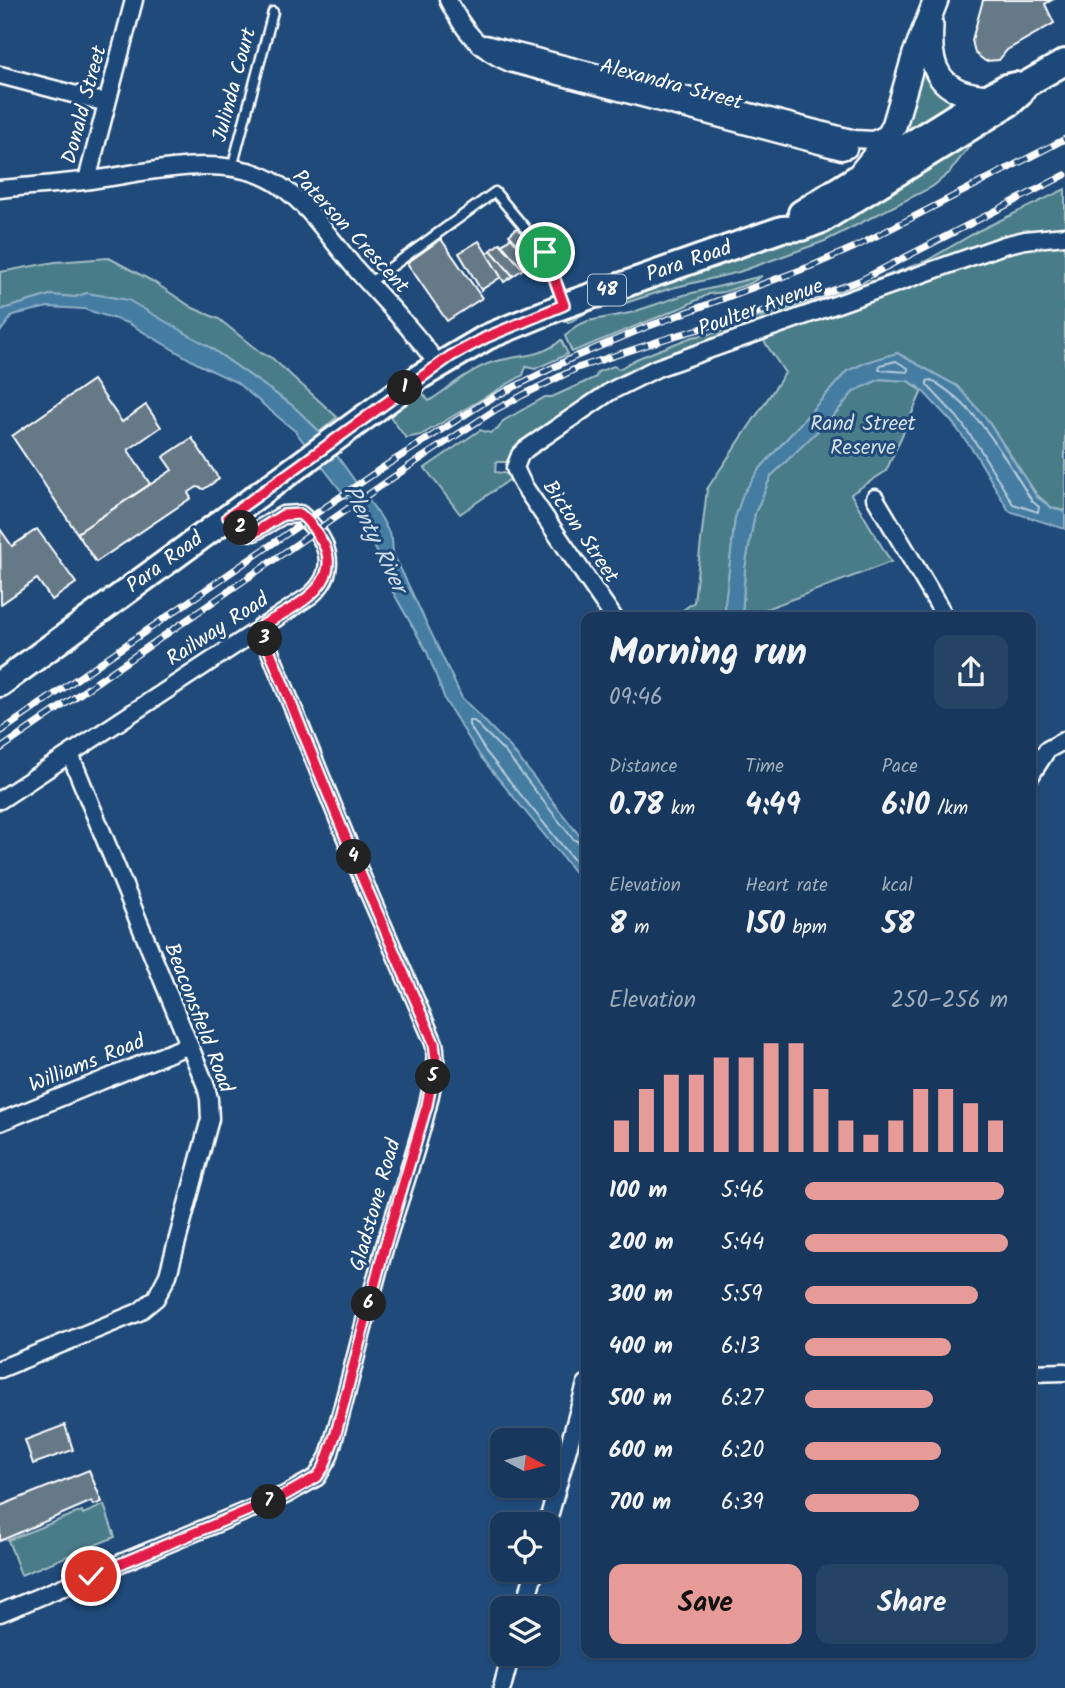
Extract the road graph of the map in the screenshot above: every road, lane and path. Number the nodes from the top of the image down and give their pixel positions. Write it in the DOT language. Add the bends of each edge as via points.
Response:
graph roads {
  1 [pos="134,0"];
  2 [pos="448,0"];
  3 [pos="933,8"];
  4 [pos="273,12"];
  5 [pos="1065,62"];
  6 [pos="0,75"];
  7 [pos="1025,85"];
  8 [pos="988,97"];
  9 [pos="107,103"];
  10 [pos="892,131"];
  11 [pos="232,168"];
  12 [pos="858,176"];
  13 [pos="87,180"];
  14 [pos="0,189"];
  15 [pos="782,229"];
  16 [pos="1065,236"];
  17 [pos="368,284"];
  18 [pos="564,305"];
  19 [pos="438,365"];
  20 [pos="498,467"];
  21 [pos="514,468"];
  22 [pos="875,498"];
  23 [pos="228,517"];
  24 [pos="610,612"];
  25 [pos="942,612"];
  26 [pos="260,627"];
  27 [pos="0,684"];
  28 [pos="1065,740"];
  29 [pos="70,754"];
  30 [pos="1036,761"];
  31 [pos="0,800"];
  32 [pos="189,1045"];
  33 [pos="0,1122"];
  34 [pos="0,1369"];
  35 [pos="1065,1372"];
  36 [pos="1036,1373"];
  37 [pos="581,1402"];
  38 [pos="550,1512"];
  39 [pos="0,1613"];
  40 [pos="508,1666"];
  41 [pos="502,1688"];
  1 -- 9 [label="street, Donald Street"];
  2 -- 10 [label="street, Alexandra Street" via="476,42 851,138 873,140"];
  3 -- 8 [label="street" via="930,52 939,75 962,92"];
  3 -- 10 [label="street"];
  4 -- 11 [label="lane, Julinda Court"];
  5 -- 7 [label="main road, Para Road / 48"];
  6 -- 9 [label="street"];
  7 -- 8 [label="main road, Para Road / 48" via="1012,85"];
  7 -- 15 [label="main road, Para Road / 48" via="1010,103 833,214 801,228"];
  8 -- 12 [label="main road, Para Road / 48"];
  9 -- 13 [label="street, Donald Street"];
  10 -- 12 [label="street"];
  11 -- 13 [label="street, Paterson Crescent" via="195,166"];
  11 -- 17 [label="street, Paterson Crescent" via="278,184"];
  12 -- 15 [label="main road, Para Road / 48"];
  13 -- 14 [label="street, Paterson Crescent"];
  15 -- 18 [label="main road, Para Road / 48"];
  16 -- 21 [label="street, Poulter Avenue" via="1004,244 657,368 611,391 526,449"];
  17 -- 18 [label="lane" via="495,192 545,252"];
  17 -- 19 [label="street, Paterson Crescent"];
  18 -- 19 [label="main road, Para Road / 48" via="487,337"];
  19 -- 23 [label="main road, Para Road / 48"];
  20 -- 21 [label="street"];
  21 -- 24 [label="street, Bicton Street"];
  22 -- 25 [label="street"];
  23 -- 26 [label="street, Railway Road" via="244,531 254,533 283,515 300,514 320,538 329,559 328,571 316,591"];
  23 -- 27 [label="main road, Para Road / 48"];
  26 -- 29 [label="street, Railway Road"];
  26 -- 39 [label="street, Gladstone Road" via="434,1043 436,1060 427,1105 332,1444 317,1477 285,1495"];
  28 -- 30 [label="street"];
  29 -- 31 [label="street, Railway Road"];
  29 -- 32 [label="street, Beaconsfield Road"];
  32 -- 33 [label="street, Williams Road"];
  32 -- 34 [label="street, Beaconsfield Road" via="206,1086 210,1119 163,1288 139,1312"];
  35 -- 36 [label="street"];
  37 -- 38 [label="street"];
  40 -- 41 [label="street"];
}
